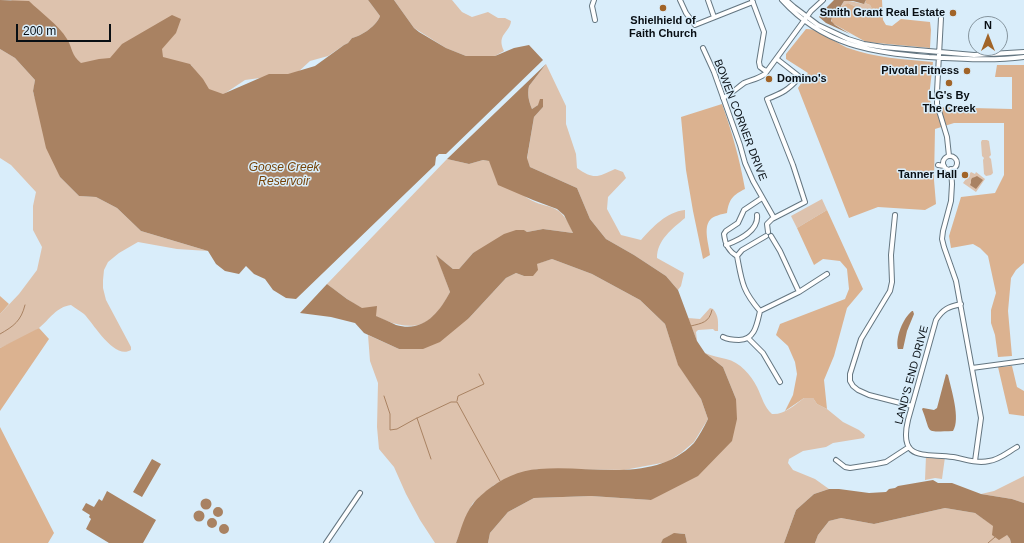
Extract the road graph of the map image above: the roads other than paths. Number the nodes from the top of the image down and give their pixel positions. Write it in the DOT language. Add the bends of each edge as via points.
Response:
graph roads {
  1 [pos="594,0"];
  2 [pos="680,0"];
  3 [pos="708,0"];
  4 [pos="782,0"];
  5 [pos="786,0"];
  6 [pos="823,0"];
  7 [pos="752,1"];
  8 [pos="714,17"];
  9 [pos="941,18"];
  10 [pos="806,19"];
  11 [pos="595,20"];
  12 [pos="703,48"];
  13 [pos="939,52"];
  14 [pos="1024,52"];
  15 [pos="1024,57"];
  16 [pos="939,58"];
  17 [pos="777,59"];
  18 [pos="767,71"];
  19 [pos="723,98"];
  20 [pos="949,156"];
  21 [pos="944,160"];
  22 [pos="944,166"];
  23 [pos="951,169"];
  24 [pos="762,198"];
  25 [pos="757,215"];
  26 [pos="895,215"];
  27 [pos="774,218"];
  28 [pos="758,220"];
  29 [pos="767,225"];
  30 [pos="767,234"];
  31 [pos="726,245"];
  32 [pos="737,256"];
  33 [pos="827,274"];
  34 [pos="799,292"];
  35 [pos="961,304"];
  36 [pos="760,311"];
  37 [pos="723,337"];
  38 [pos="748,338"];
  39 [pos="1024,361"];
  40 [pos="972,368"];
  41 [pos="780,382"];
  42 [pos="912,406"];
  43 [pos="909,447"];
  44 [pos="1017,447"];
  45 [pos="836,460"];
  46 [pos="975,461"];
  47 [pos="360,493"];
  48 [pos="326,543"];
  1 -- 11 [label="street" via="592,6"];
  2 -- 8 [label="street" via="695,26"];
  3 -- 8 [label="street"];
  4 -- 10 [label="street"];
  5 -- 10 [label="street"];
  6 -- 10 [label="street"];
  7 -- 8 [label="street"];
  7 -- 18 [label="street" via="764,32 760,67"];
  9 -- 13 [label="street"];
  10 -- 13 [label="street" via="864,44"];
  10 -- 16 [label="street" via="834,38 868,50"];
  10 -- 17 [label="street"];
  12 -- 19 [label="street, BOWEN CORNER DRIVE"];
  13 -- 14 [label="street" via="974,55"];
  13 -- 16 [label="street"];
  15 -- 16 [label="street"];
  16 -- 20 [label="street" via="937,104 947,137"];
  17 -- 18 [label="street"];
  17 -- 27 [label="street" via="800,77 784,92 767,99 805,202"];
  18 -- 19 [label="street" via="760,78 746,82"];
  19 -- 24 [label="street, BOWEN CORNER DRIVE" via="745,163"];
  20 -- 21 [label="street"];
  20 -- 23 [label="street" via="956,162 955,167"];
  21 -- 22 [label="street"];
  21 -- 22 [label="street" via="937,164"];
  22 -- 23 [label="street"];
  23 -- 35 [label="street" via="952,196 942,239"];
  24 -- 27 [label="street, BOWEN CORNER DRIVE"];
  24 -- 31 [label="street" via="744,210 738,223 726,230"];
  25 -- 28 [label="street"];
  26 -- 42 [label="street" via="890,291 861,339 850,381 858,390 869,395"];
  27 -- 29 [label="street"];
  28 -- 29 [label="street"];
  28 -- 31 [label="street" via="744,237"];
  29 -- 30 [label="street"];
  30 -- 32 [label="street"];
  30 -- 34 [label="street" via="780,251"];
  31 -- 32 [label="street" via="729,251"];
  32 -- 36 [label="street" via="746,295"];
  33 -- 34 [label="street"];
  34 -- 36 [label="street"];
  35 -- 40 [label="street"];
  35 -- 42 [label="street, LAND'S END DRIVE" via="942,311 936,320"];
  36 -- 38 [label="street" via="756,328"];
  37 -- 38 [label="street" via="730,340"];
  38 -- 41 [label="street" via="763,353"];
  39 -- 40 [label="street"];
  40 -- 46 [label="street" via="981,418"];
  42 -- 43 [label="street, LAND'S END DRIVE" via="905,434"];
  43 -- 45 [label="street" via="886,462 876,464 850,468"];
  43 -- 46 [label="street" via="924,456"];
  44 -- 46 [label="street" via="994,460"];
  47 -- 48 [label="street"];
}
